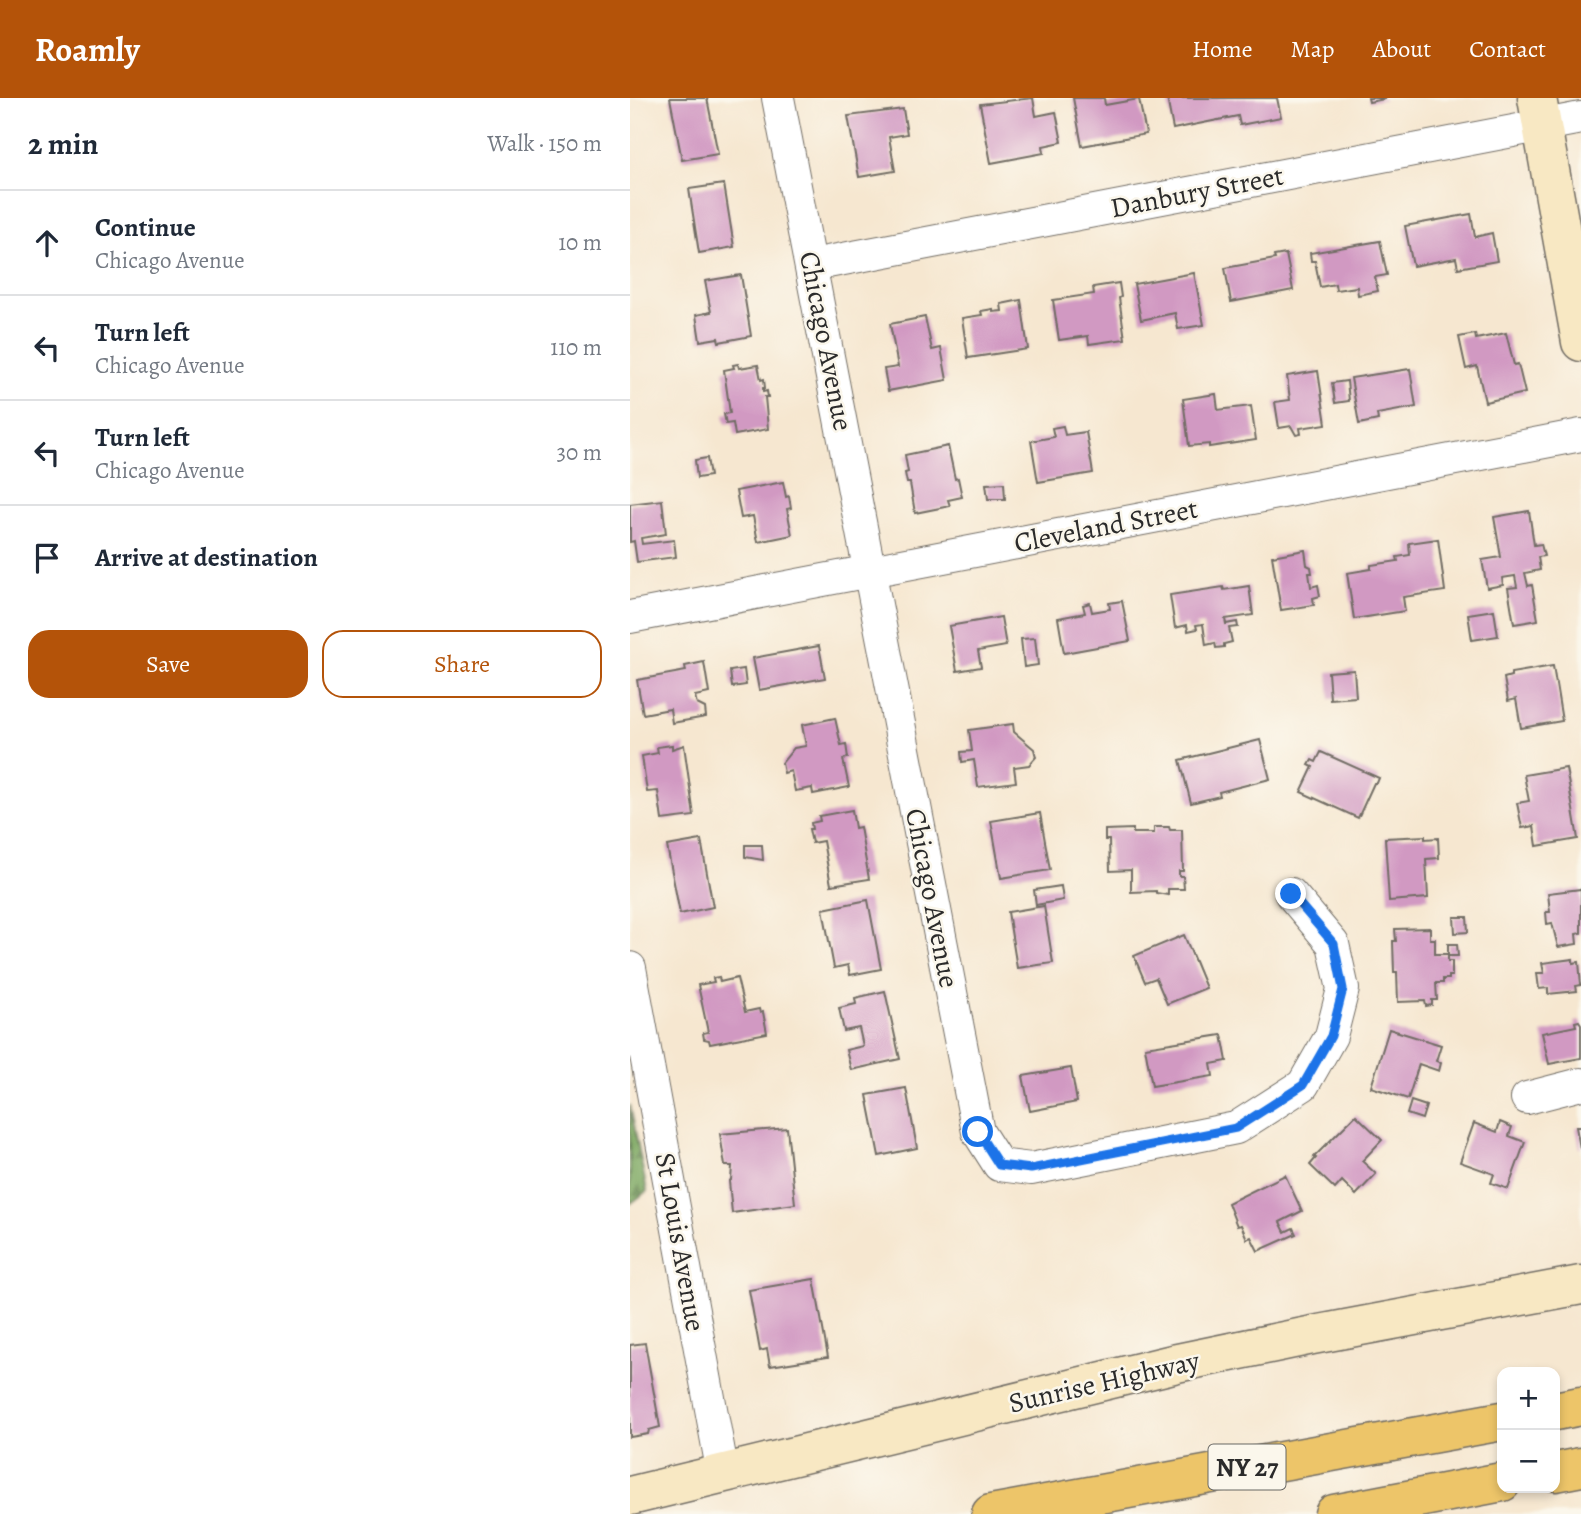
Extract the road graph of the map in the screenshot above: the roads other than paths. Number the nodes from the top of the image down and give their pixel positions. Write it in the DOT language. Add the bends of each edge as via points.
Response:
graph roads {
  1 [pos="778,98"];
  2 [pos="1539,112"];
  3 [pos="1581,118"];
  4 [pos="812,265"];
  5 [pos="1581,342"];
  6 [pos="1581,435"];
  7 [pos="869,571"];
  8 [pos="630,617"];
  9 [pos="1291,894"];
  10 [pos="630,968"];
  11 [pos="1581,1084"];
  12 [pos="1527,1098"];
  13 [pos="1581,1285"];
  14 [pos="1581,1406"];
  15 [pos="1560,1410"];
  16 [pos="1497,1422"];
  17 [pos="1581,1467"];
  18 [pos="1560,1471"];
  19 [pos="723,1474"];
  20 [pos="1497,1483"];
  21 [pos="630,1496"];
  22 [pos="991,1514"];
  23 [pos="1334,1514"];
  1 -- 4 [label="street, Chicago Avenue"];
  2 -- 3 [label="street, Danbury Street"];
  2 -- 4 [label="street, Danbury Street"];
  2 -- 5 [label="main road"];
  4 -- 7 [label="street, Chicago Avenue"];
  6 -- 7 [label="street, Cleveland Street"];
  7 -- 8 [label="street, Cleveland Street"];
  7 -- 9 [label="street, Chicago Avenue" via="978,1132 999,1165 1031,1169 1236,1128 1303,1085 1331,1036 1343,989 1334,944"];
  10 -- 19 [label="street, St Louis Avenue"];
  11 -- 12 [label="street"];
  13 -- 19 [label="main road, Sunrise Highway" via="1177,1363"];
  14 -- 15 [label="highway"];
  16 -- 22 [label="highway, NY 27"];
  17 -- 18 [label="highway"];
  19 -- 21 [label="main road, Sunrise Highway"];
  20 -- 23 [label="highway"];
}
